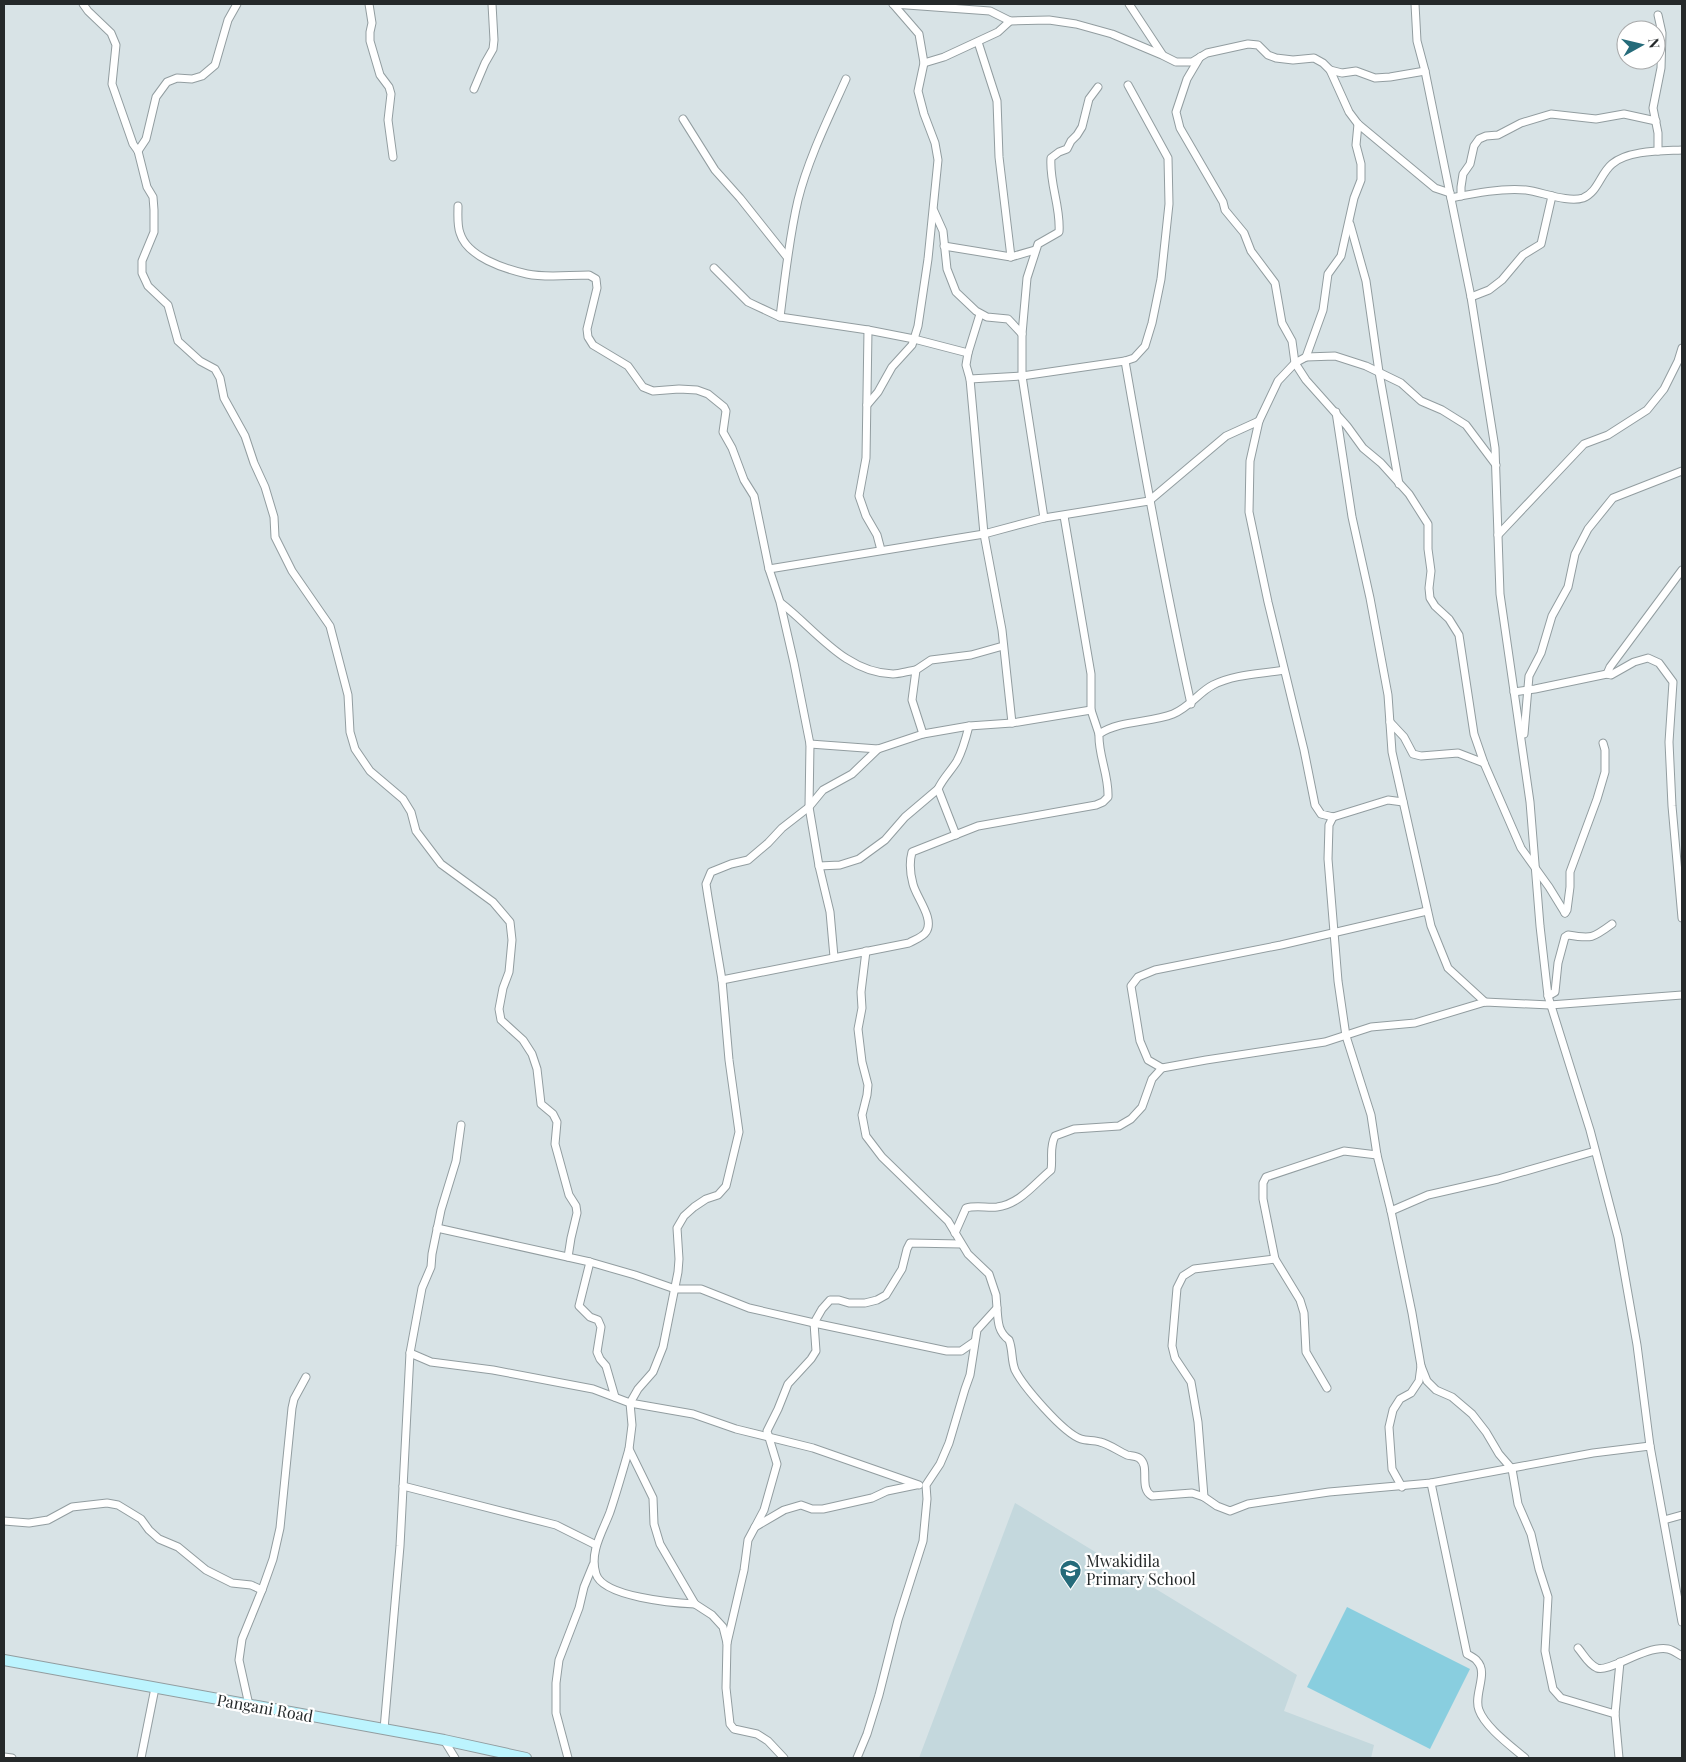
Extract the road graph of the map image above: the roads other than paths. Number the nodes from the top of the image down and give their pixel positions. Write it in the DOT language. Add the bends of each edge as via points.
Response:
graph roads {
  1 [pos="84,4"];
  2 [pos="236,4"];
  3 [pos="369,4"];
  4 [pos="492,4"];
  5 [pos="1129,4"];
  6 [pos="1415,4"];
  7 [pos="1658,15"];
  8 [pos="1010,22"];
  9 [pos="978,42"];
  10 [pos="1162,55"];
  11 [pos="1200,57"];
  12 [pos="924,63"];
  13 [pos="1330,70"];
  14 [pos="1425,71"];
  15 [pos="846,79"];
  16 [pos="1128,85"];
  17 [pos="1098,87"];
  18 [pos="474,89"];
  19 [pos="683,119"];
  20 [pos="1656,121"];
  21 [pos="1358,124"];
  22 [pos="1682,150"];
  23 [pos="138,151"];
  24 [pos="1658,151"];
  25 [pos="393,157"];
  26 [pos="1450,196"];
  27 [pos="1461,196"];
  28 [pos="1552,196"];
  29 [pos="458,206"];
  30 [pos="933,208"];
  31 [pos="1350,222"];
  32 [pos="944,246"];
  33 [pos="1035,250"];
  34 [pos="788,257"];
  35 [pos="1011,257"];
  36 [pos="714,268"];
  37 [pos="1471,297"];
  38 [pos="980,314"];
  39 [pos="780,317"];
  40 [pos="868,330"];
  41 [pos="1022,334"];
  42 [pos="914,339"];
  43 [pos="1682,348"];
  44 [pos="968,353"];
  45 [pos="1306,357"];
  46 [pos="1125,361"];
  47 [pos="1295,363"];
  48 [pos="1379,372"];
  49 [pos="1022,376"];
  50 [pos="970,379"];
  51 [pos="867,405"];
  52 [pos="1336,412"];
  53 [pos="1259,421"];
  54 [pos="1496,465"];
  55 [pos="1682,471"];
  56 [pos="1399,484"];
  57 [pos="1149,501"];
  58 [pos="1064,516"];
  59 [pos="1044,518"];
  60 [pos="984,534"];
  61 [pos="1498,535"];
  62 [pos="881,550"];
  63 [pos="769,569"];
  64 [pos="1682,570"];
  65 [pos="780,602"];
  66 [pos="1004,646"];
  67 [pos="916,670"];
  68 [pos="1284,670"];
  69 [pos="1607,674"];
  70 [pos="1682,680"];
  71 [pos="1673,682"];
  72 [pos="1528,690"];
  73 [pos="1514,692"];
  74 [pos="1191,704"];
  75 [pos="1092,710"];
  76 [pos="1390,722"];
  77 [pos="1012,723"];
  78 [pos="969,726"];
  79 [pos="923,734"];
  80 [pos="1100,734"];
  81 [pos="1603,743"];
  82 [pos="810,744"];
  83 [pos="878,749"];
  84 [pos="1523,749"];
  85 [pos="1484,763"];
  86 [pos="938,788"];
  87 [pos="1403,802"];
  88 [pos="809,807"];
  89 [pos="1333,817"];
  90 [pos="956,835"];
  91 [pos="819,866"];
  92 [pos="1535,868"];
  93 [pos="1428,911"];
  94 [pos="1682,918"];
  95 [pos="1612,924"];
  96 [pos="1334,932"];
  97 [pos="866,951"];
  98 [pos="834,958"];
  99 [pos="722,980"];
  100 [pos="1682,995"];
  101 [pos="1548,996"];
  102 [pos="1486,1002"];
  103 [pos="1550,1005"];
  104 [pos="1346,1036"];
  105 [pos="1162,1068"];
  106 [pos="462,1125"];
  107 [pos="1595,1151"];
  108 [pos="1377,1155"];
  109 [pos="1391,1212"];
  110 [pos="438,1228"];
  111 [pos="955,1233"];
  112 [pos="961,1244"];
  113 [pos="568,1257"];
  114 [pos="1275,1259"];
  115 [pos="590,1262"];
  116 [pos="675,1289"];
  117 [pos="997,1308"];
  118 [pos="814,1323"];
  119 [pos="974,1342"];
  120 [pos="410,1352"];
  121 [pos="1421,1366"];
  122 [pos="306,1377"];
  123 [pos="1327,1388"];
  124 [pos="615,1397"];
  125 [pos="630,1402"];
  126 [pos="768,1438"];
  127 [pos="1650,1446"];
  128 [pos="629,1449"];
  129 [pos="1512,1469"];
  130 [pos="1431,1483"];
  131 [pos="922,1485"];
  132 [pos="403,1486"];
  133 [pos="1402,1486"];
  134 [pos="1204,1497"];
  135 [pos="1682,1515"];
  136 [pos="1664,1520"];
  137 [pos="4,1522"];
  138 [pos="755,1527"];
  139 [pos="596,1545"];
  140 [pos="594,1563"];
  141 [pos="262,1590"];
  142 [pos="695,1604"];
  143 [pos="1682,1622"];
  144 [pos="727,1643"];
  145 [pos="1578,1648"];
  146 [pos="1682,1656"];
  147 [pos="4,1660"];
  148 [pos="1620,1662"];
  149 [pos="155,1688"];
  150 [pos="249,1705"];
  151 [pos="1615,1714"];
  152 [pos="384,1729"];
  153 [pos="444,1740"];
  154 [pos="4,1757"];
  155 [pos="12,1758"];
  156 [pos="141,1758"];
  157 [pos="455,1758"];
  158 [pos="526,1758"];
  159 [pos="568,1758"];
  160 [pos="784,1758"];
  161 [pos="857,1758"];
  162 [pos="1525,1758"];
  163 [pos="1619,1758"];
  1 -- 23 [label="street" via="111,33 116,45 112,84"];
  2 -- 23 [label="street" via="215,65 202,76 167,82 156,97 146,139"];
  3 -- 25 [label="street" via="370,41 380,75 391,94 388,120"];
  4 -- 18 [label="street" via="493,49"];
  5 -- 10 [label="street"];
  6 -- 14 [label="street" via="1417,41"];
  7 -- 20 [label="street" via="1662,33 1661,68 1654,108"];
  8 -- 9 [label="street"];
  8 -- 10 [label="street" via="1049,20 1076,24 1112,34"];
  8 -- 12 [label="street" via="990,12 893,4 919,34"];
  9 -- 12 [label="street"];
  9 -- 35 [label="street" via="997,101 999,157"];
  10 -- 11 [label="street" via="1176,62 1192,62"];
  11 -- 13 [label="street" via="1248,44 1258,45 1276,58 1314,58"];
  11 -- 47 [label="street" via="1187,79 1176,112 1180,128 1225,210 1244,233 1251,251 1275,283 1282,323 1292,341"];
  12 -- 30 [label="street" via="918,91 938,160"];
  13 -- 14 [label="street" via="1356,72 1375,78"];
  13 -- 21 [label="street"];
  14 -- 26 [label="street"];
  15 -- 34 [label="street" via="798,199"];
  16 -- 46 [label="street" via="1168,158 1169,204 1161,279 1152,323 1145,346 1134,358"];
  17 -- 33 [label="street" via="1090,98 1077,135 1067,149 1051,158 1059,232 1038,244"];
  19 -- 34 [label="street" via="715,170"];
  20 -- 24 [label="street"];
  20 -- 27 [label="street" via="1624,114 1596,119 1551,114 1521,123 1498,135 1479,138 1463,174"];
  21 -- 26 [label="street" via="1435,188"];
  21 -- 31 [label="street" via="1356,145 1362,175"];
  22 -- 24 [label="street"];
  23 -- 113 [label="street" via="154,210 154,232 142,261 142,273 148,286 168,306 178,341 200,361 215,369 220,378 224,398 244,436 264,487 274,516 275,536 292,570 330,626 348,695 350,732 355,749 370,771 403,799 411,812 416,831 441,864 493,902 510,922 509,972 499,1009 501,1020 523,1040 532,1054 541,1104 557,1122 555,1144 577,1213"];
  24 -- 28 [label="street" via="1612,164 1594,192 1581,199"];
  26 -- 27 [label="street"];
  26 -- 37 [label="street"];
  27 -- 28 [label="street" via="1499,189 1528,190"];
  28 -- 37 [label="street" via="1541,244 1523,255 1489,290"];
  29 -- 63 [label="street" via="460,233 464,242 480,257 527,274 588,274 596,279 588,337 593,345 628,366 643,387 653,391 697,390 724,407 723,432 754,496"];
  30 -- 32 [label="street" via="943,231"];
  30 -- 42 [label="street"];
  31 -- 45 [label="street" via="1341,256 1328,274 1323,310"];
  31 -- 48 [label="street" via="1366,281"];
  32 -- 35 [label="street"];
  32 -- 38 [label="street" via="947,269 956,292"];
  33 -- 35 [label="street"];
  33 -- 41 [label="street" via="1027,278"];
  34 -- 39 [label="street"];
  36 -- 39 [label="street" via="748,302"];
  37 -- 54 [label="street" via="1496,448"];
  38 -- 41 [label="street" via="1008,319"];
  38 -- 44 [label="street"];
  39 -- 40 [label="street"];
  40 -- 42 [label="street"];
  40 -- 51 [label="street"];
  41 -- 49 [label="street"];
  42 -- 44 [label="street"];
  42 -- 51 [label="street"];
  43 -- 61 [label="street" via="1664,389 1647,410 1608,435 1584,444"];
  44 -- 50 [label="street" via="966,365"];
  45 -- 47 [label="street"];
  45 -- 48 [label="street" via="1336,356"];
  46 -- 49 [label="street"];
  46 -- 57 [label="street"];
  47 -- 52 [label="street"];
  47 -- 53 [label="street" via="1278,381"];
  48 -- 54 [label="street" via="1401,383 1421,401 1466,425"];
  48 -- 56 [label="street"];
  49 -- 50 [label="street"];
  49 -- 59 [label="street"];
  50 -- 60 [label="street"];
  51 -- 62 [label="street" via="866,458 859,496"];
  52 -- 56 [label="street" via="1363,448"];
  52 -- 76 [label="street" via="1352,516 1388,695"];
  53 -- 57 [label="street" via="1226,436"];
  53 -- 68 [label="street" via="1250,461 1249,512"];
  54 -- 61 [label="street"];
  55 -- 72 [label="street" via="1613,498 1588,529 1575,554 1568,587 1552,616 1541,653 1529,676"];
  56 -- 85 [label="street" via="1428,524 1430,598 1459,635 1474,734"];
  57 -- 58 [label="street"];
  57 -- 74 [label="street"];
  58 -- 59 [label="street"];
  58 -- 75 [label="street" via="1090,674"];
  59 -- 60 [label="street"];
  60 -- 62 [label="street"];
  60 -- 66 [label="street"];
  61 -- 73 [label="street" via="1500,594"];
  62 -- 63 [label="street"];
  63 -- 65 [label="street"];
  64 -- 69 [label="street"];
  65 -- 67 [label="street" via="852,662 894,674"];
  65 -- 82 [label="street"];
  66 -- 67 [label="street" via="971,655 931,660"];
  66 -- 77 [label="street"];
  67 -- 79 [label="street" via="912,700"];
  68 -- 74 [label="street" via="1239,676 1212,686"];
  68 -- 89 [label="street" via="1315,805 1321,814"];
  69 -- 71 [label="street" via="1648,658 1659,663"];
  69 -- 72 [label="street"];
  70 -- 71 [label="street"];
  71 -- 94 [label="street" via="1669,742"];
  72 -- 73 [label="street"];
  72 -- 84 [label="street"];
  73 -- 84 [label="street"];
  74 -- 80 [label="street" via="1156,720 1107,729"];
  75 -- 77 [label="street"];
  75 -- 80 [label="street"];
  76 -- 85 [label="street" via="1413,754 1458,753"];
  76 -- 87 [label="street" via="1392,752"];
  77 -- 78 [label="street"];
  78 -- 79 [label="street"];
  78 -- 86 [label="street" via="956,763"];
  79 -- 83 [label="street"];
  80 -- 90 [label="street" via="1108,786 1108,796 1102,802 1066,812 978,826"];
  81 -- 92 [label="street" via="1604,772 1600,792 1570,872 1567,910 1564,913"];
  82 -- 83 [label="street"];
  82 -- 88 [label="street"];
  83 -- 88 [label="street" via="852,774 823,790"];
  84 -- 92 [label="street"];
  85 -- 92 [label="street" via="1521,848"];
  86 -- 90 [label="street"];
  86 -- 91 [label="street" via="885,840 859,859 840,865"];
  87 -- 89 [label="street" via="1388,800"];
  87 -- 93 [label="street"];
  88 -- 91 [label="street"];
  88 -- 99 [label="street" via="748,860 711,872 706,884"];
  89 -- 96 [label="street" via="1329,825 1328,859"];
  90 -- 97 [label="street" via="919,848 912,852 909,861 913,885 929,925 926,934 909,943"];
  91 -- 98 [label="street" via="830,912"];
  92 -- 101 [label="street"];
  93 -- 96 [label="street"];
  93 -- 102 [label="street" via="1448,968"];
  95 -- 101 [label="street" via="1594,937 1565,937 1555,992"];
  96 -- 104 [label="street"];
  96 -- 105 [label="street" via="1155,970 1138,977 1131,986 1140,1041 1148,1060"];
  97 -- 98 [label="street"];
  97 -- 111 [label="street" via="858,1029 868,1084 862,1115 866,1136 882,1157 942,1215"];
  98 -- 99 [label="street"];
  99 -- 116 [label="street" via="739,1132 726,1186 718,1195 694,1207 677,1228 679,1259"];
  100 -- 103 [label="street"];
  101 -- 103 [label="street"];
  102 -- 103 [label="street"];
  102 -- 104 [label="street" via="1415,1023 1371,1027"];
  103 -- 107 [label="street"];
  104 -- 105 [label="street"];
  104 -- 108 [label="street" via="1371,1115"];
  105 -- 111 [label="street" via="1152,1079 1142,1107 1131,1119 1119,1126 1074,1129 1055,1136 1051,1144 1051,1170 1015,1201 995,1207 966,1208"];
  106 -- 110 [label="street"];
  107 -- 109 [label="street" via="1428,1195"];
  107 -- 127 [label="street" via="1618,1237"];
  108 -- 109 [label="street"];
  108 -- 114 [label="street" via="1344,1151 1266,1177 1263,1198"];
  109 -- 121 [label="street"];
  110 -- 113 [label="street"];
  110 -- 120 [label="street"];
  111 -- 112 [label="street"];
  112 -- 117 [label="street" via="989,1274"];
  112 -- 118 [label="street" via="910,1243 902,1269 886,1295 865,1303 830,1300"];
  113 -- 115 [label="street"];
  114 -- 123 [label="street" via="1300,1300 1306,1352"];
  114 -- 134 [label="street" via="1194,1269 1182,1276 1177,1288 1172,1346 1175,1358 1191,1382"];
  115 -- 116 [label="street"];
  115 -- 124 [label="street" via="579,1306 598,1320 601,1327 597,1352 606,1366"];
  116 -- 118 [label="street" via="701,1289 749,1308"];
  116 -- 125 [label="street" via="663,1347 653,1372"];
  117 -- 119 [label="street" via="977,1330"];
  117 -- 134 [label="street" via="998,1326 1010,1340 1016,1370 1060,1425 1079,1439 1101,1442 1139,1458 1144,1464 1148,1494 1152,1496 1192,1493"];
  118 -- 119 [label="street" via="947,1350 961,1351"];
  118 -- 126 [label="street" via="816,1351 788,1384 766,1431"];
  119 -- 131 [label="street" via="970,1375 949,1443 940,1464"];
  120 -- 124 [label="street" via="431,1362 531,1377 593,1389"];
  120 -- 132 [label="street"];
  121 -- 129 [label="street" via="1427,1381 1436,1390 1452,1397 1472,1414"];
  121 -- 133 [label="street" via="1419,1381 1411,1394 1396,1405 1389,1427 1392,1469"];
  122 -- 141 [label="street" via="294,1399 280,1528"];
  124 -- 125 [label="street"];
  125 -- 126 [label="street" via="693,1414"];
  125 -- 128 [label="street"];
  126 -- 131 [label="street" via="813,1448"];
  126 -- 138 [label="street" via="777,1464 764,1510"];
  127 -- 129 [label="street" via="1593,1452"];
  127 -- 136 [label="street"];
  128 -- 139 [label="street" via="610,1513"];
  128 -- 142 [label="street" via="653,1498 654,1524 660,1544"];
  129 -- 130 [label="street"];
  129 -- 151 [label="street" via="1518,1504 1531,1534 1548,1597 1545,1651 1553,1689 1561,1698"];
  130 -- 133 [label="street"];
  130 -- 162 [label="street" via="1468,1654 1478,1662 1482,1672 1477,1703 1479,1711 1486,1722"];
  131 -- 138 [label="street" via="823,1509 801,1505 784,1510"];
  131 -- 161 [label="street" via="926,1507 922,1541 879,1695"];
  132 -- 139 [label="street" via="556,1525"];
  132 -- 152 [label="street"];
  133 -- 134 [label="street" via="1280,1499 1248,1504 1230,1511"];
  135 -- 136 [label="street"];
  136 -- 143 [label="street"];
  137 -- 141 [label="street" via="48,1520 72,1507 118,1505 141,1519 159,1539 178,1547 206,1570 232,1583"];
  138 -- 144 [label="street" via="748,1540"];
  139 -- 140 [label="street"];
  140 -- 142 [label="street" via="602,1583 617,1590 659,1601"];
  140 -- 159 [label="street" via="559,1660 556,1682 556,1713"];
  141 -- 150 [label="street" via="242,1639 239,1660"];
  142 -- 144 [label="street" via="723,1627"];
  144 -- 160 [label="street" via="726,1688 730,1724 734,1729 757,1734"];
  145 -- 148 [label="street" via="1590,1664 1599,1669"];
  146 -- 148 [label="street" via="1658,1649"];
  147 -- 149 [label="main road, Pangani Road"];
  148 -- 151 [label="street"];
  149 -- 150 [label="main road, Pangani Road"];
  149 -- 156 [label="street"];
  150 -- 152 [label="main road, Pangani Road"];
  151 -- 163 [label="street"];
  152 -- 153 [label="main road, Pangani Road"];
  153 -- 157 [label="street"];
  153 -- 158 [label="main road, Pangani Road"];
  154 -- 155 [label="street"];
}
